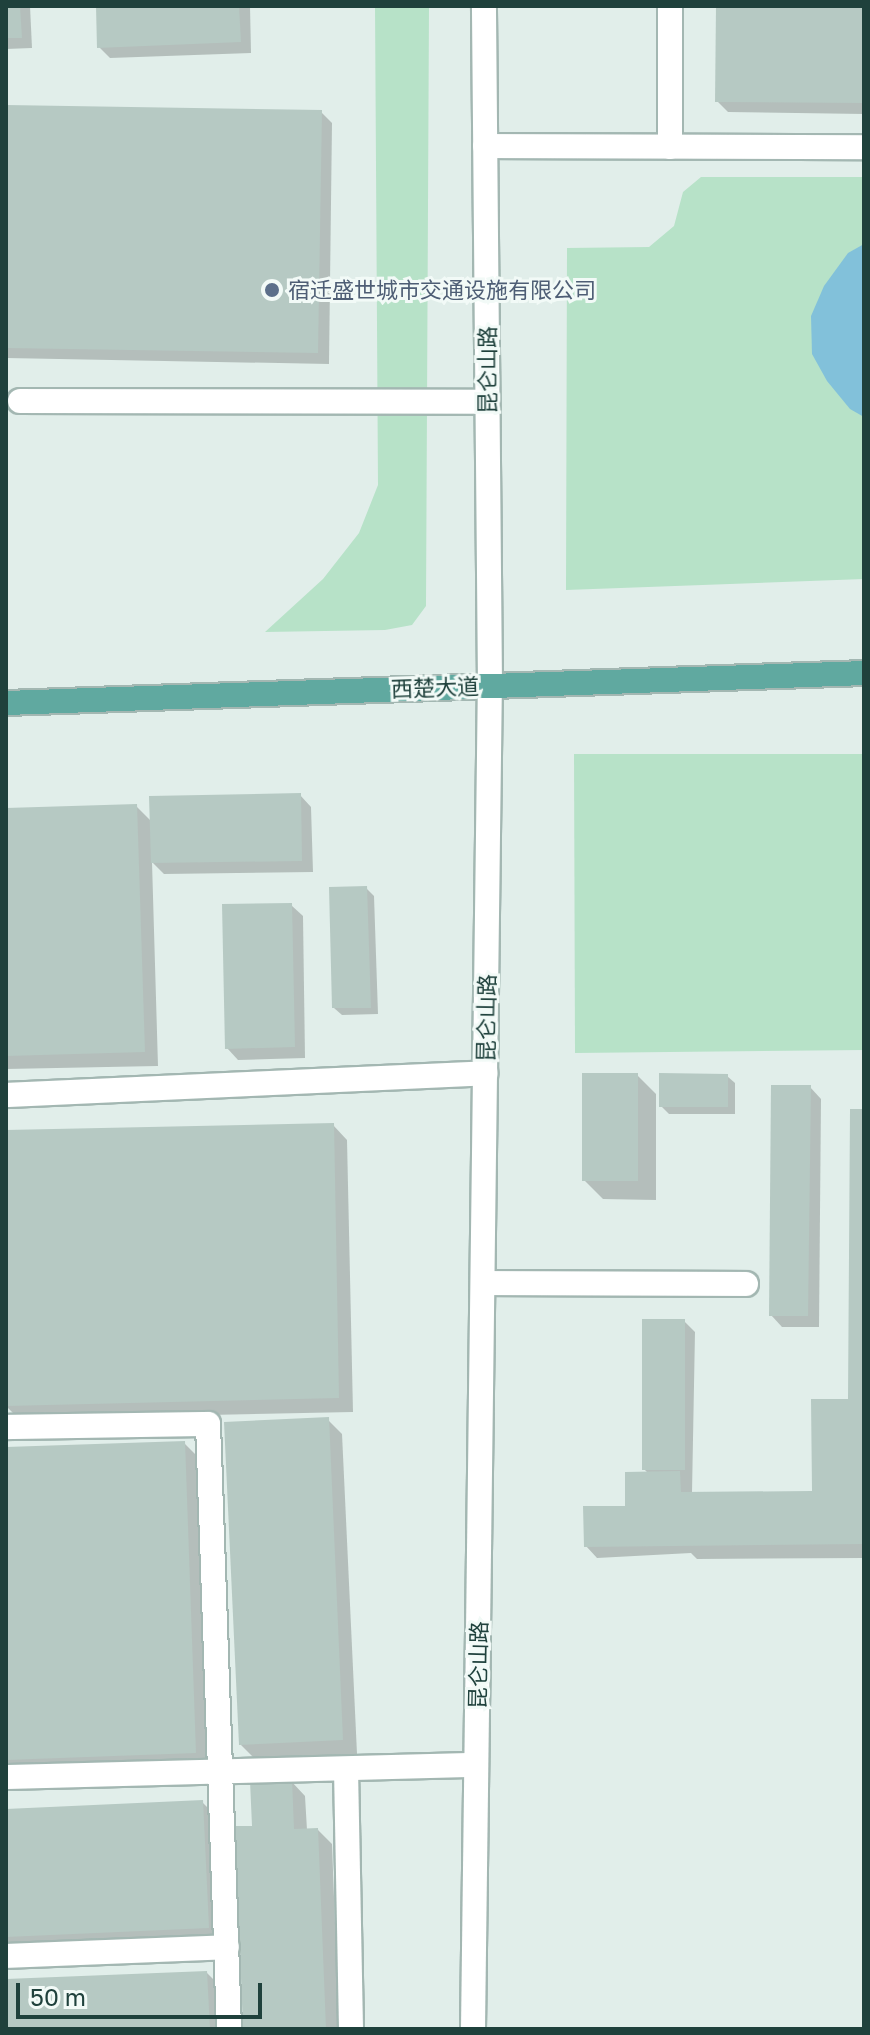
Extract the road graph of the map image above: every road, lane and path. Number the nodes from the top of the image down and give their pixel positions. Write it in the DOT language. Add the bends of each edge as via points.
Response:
graph roads {
  1 [pos="484,6"];
  2 [pos="670,6"];
  3 [pos="485,146"];
  4 [pos="670,147"];
  5 [pos="864,147"];
  6 [pos="20,401"];
  7 [pos="487,402"];
  8 [pos="864,673"];
  9 [pos="490,685"];
  10 [pos="6,703"];
  11 [pos="485,1073"];
  12 [pos="6,1095"];
  13 [pos="483,1283"];
  14 [pos="746,1284"];
  15 [pos="6,1427"];
  16 [pos="476,1765"];
  17 [pos="346,1769"];
  18 [pos="221,1772"];
  19 [pos="6,1777"];
  20 [pos="227,1947"];
  21 [pos="6,1956"];
  22 [pos="229,2029"];
  23 [pos="351,2029"];
  24 [pos="473,2029"];
  1 -- 3 [label="street, 昆仑山路"];
  2 -- 4 [label="street"];
  3 -- 4 [label="street"];
  3 -- 7 [label="street, 昆仑山路"];
  4 -- 5 [label="street"];
  6 -- 7 [label="street"];
  7 -- 9 [label="street, 昆仑山路"];
  8 -- 9 [label="main road, 西楚大道"];
  9 -- 10 [label="main road, 西楚大道"];
  9 -- 11 [label="street, 昆仑山路"];
  11 -- 12 [label="street"];
  11 -- 13 [label="street, 昆仑山路"];
  13 -- 14 [label="street"];
  13 -- 16 [label="street, 昆仑山路"];
  15 -- 18 [label="street" via="208,1424"];
  16 -- 17 [label="street"];
  16 -- 24 [label="street, 昆仑山路"];
  17 -- 18 [label="street"];
  17 -- 23 [label="street"];
  18 -- 19 [label="street"];
  18 -- 20 [label="street"];
  20 -- 21 [label="street"];
  20 -- 22 [label="street"];
}
